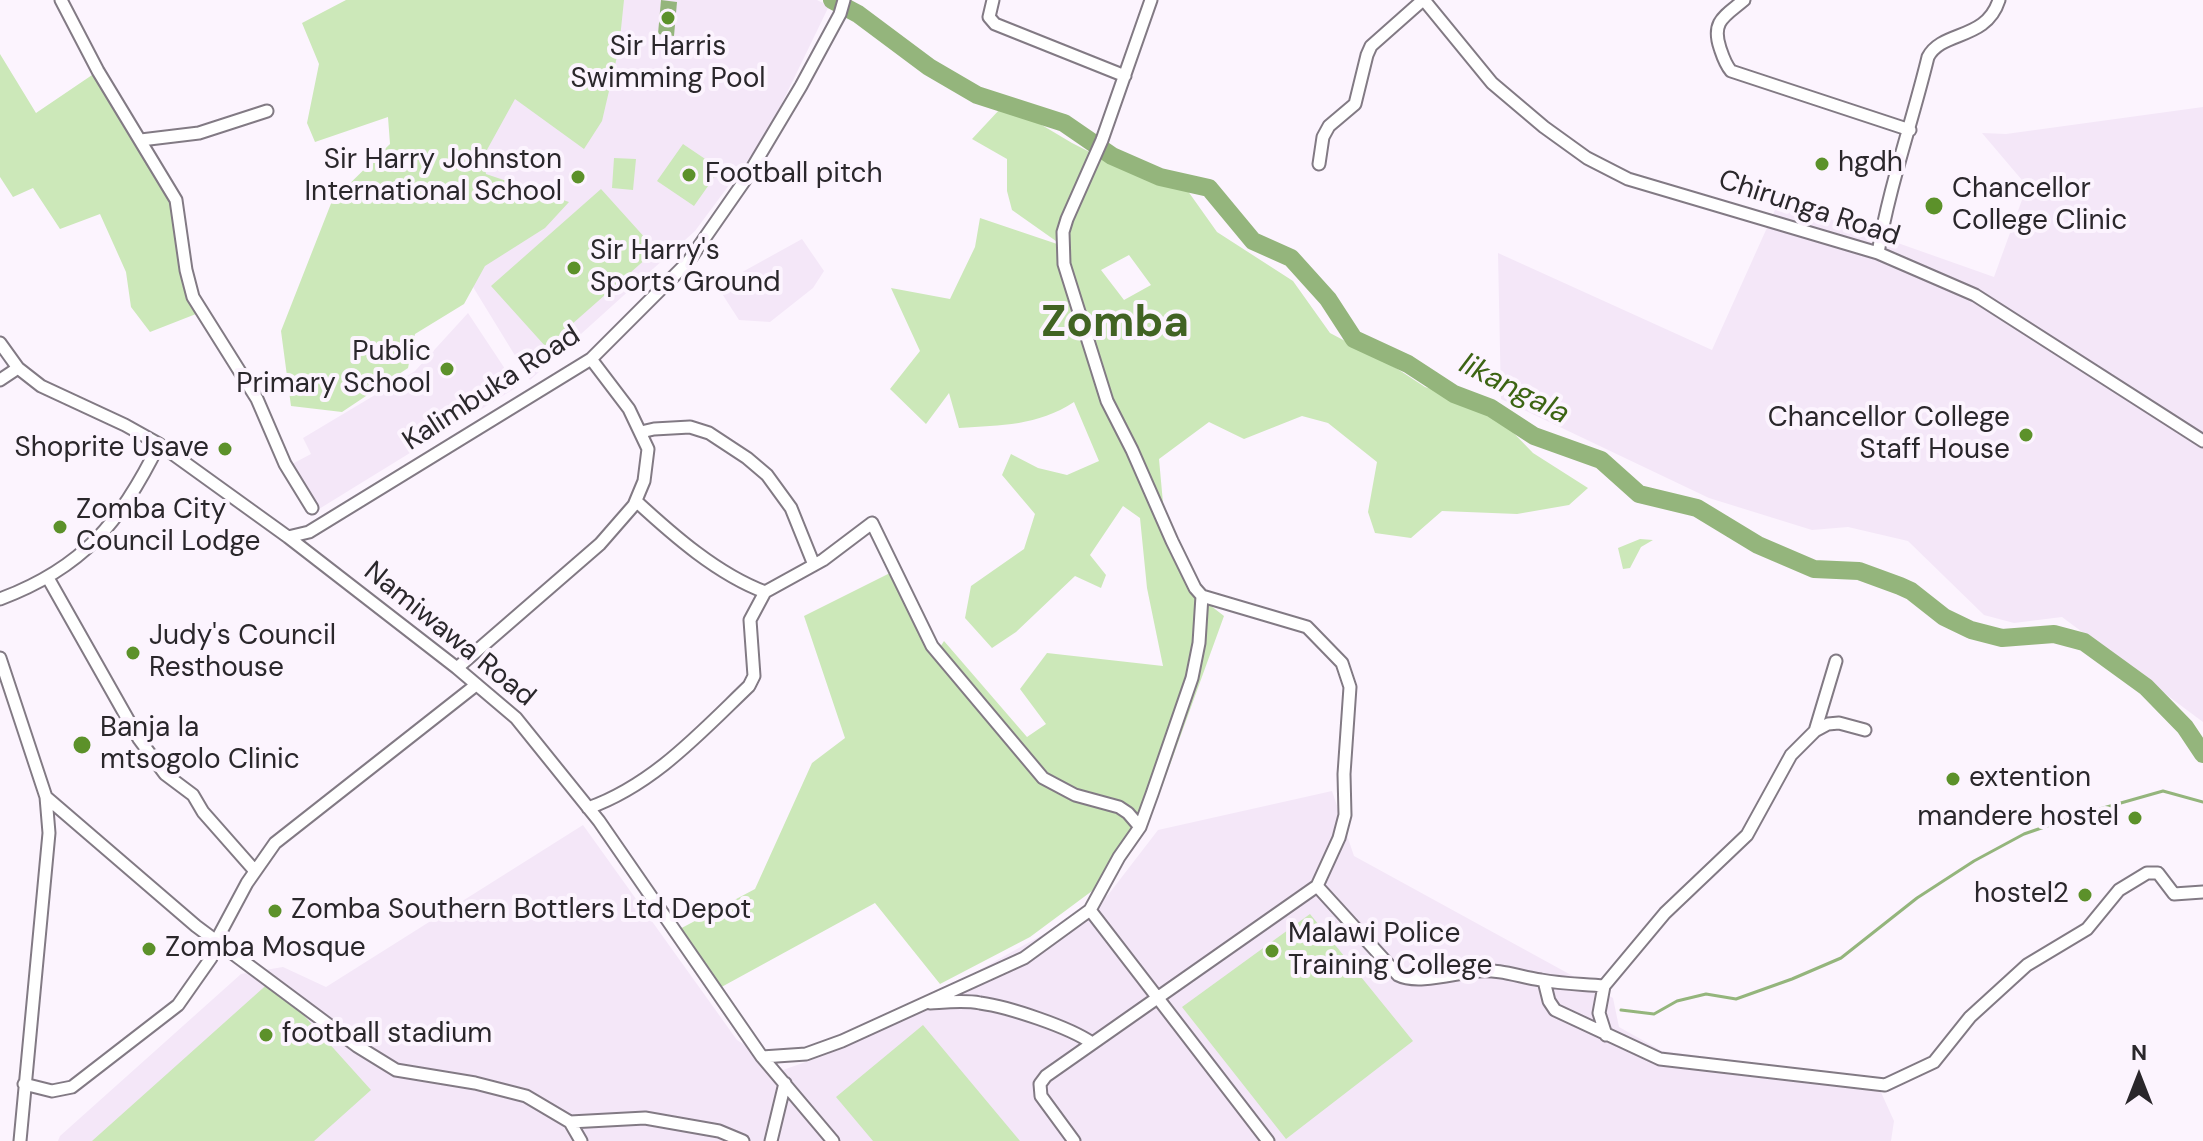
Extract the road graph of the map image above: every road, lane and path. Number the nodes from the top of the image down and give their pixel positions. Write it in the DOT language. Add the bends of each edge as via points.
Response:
graph roads {
  1 [pos="61,0"];
  2 [pos="844,0"];
  3 [pos="993,0"];
  4 [pos="1151,0"];
  5 [pos="1424,0"];
  6 [pos="1744,0"];
  7 [pos="1999,0"];
  8 [pos="1125,76"];
  9 [pos="267,111"];
  10 [pos="1910,130"];
  11 [pos="141,140"];
  12 [pos="1319,164"];
  13 [pos="1878,253"];
  14 [pos="0,343"];
  15 [pos="591,359"];
  16 [pos="18,368"];
  17 [pos="0,380"];
  18 [pos="641,432"];
  19 [pos="2203,441"];
  20 [pos="159,444"];
  21 [pos="636,501"];
  22 [pos="312,508"];
  23 [pos="288,537"];
  24 [pos="814,565"];
  25 [pos="48,578"];
  26 [pos="765,592"];
  27 [pos="1202,596"];
  28 [pos="0,599"];
  29 [pos="1836,661"];
  30 [pos="1,664"];
  31 [pos="457,668"];
  32 [pos="476,685"];
  33 [pos="1865,730"];
  34 [pos="1815,731"];
  35 [pos="46,797"];
  36 [pos="588,808"];
  37 [pos="1140,827"];
  38 [pos="255,871"];
  39 [pos="1317,886"];
  40 [pos="2203,892"];
  41 [pos="1090,910"];
  42 [pos="216,941"];
  43 [pos="1544,981"];
  44 [pos="1604,986"];
  45 [pos="1157,996"];
  46 [pos="922,1004"];
  47 [pos="1606,1035"];
  48 [pos="1092,1043"];
  49 [pos="762,1057"];
  50 [pos="785,1083"];
  51 [pos="24,1084"];
  52 [pos="570,1122"];
  53 [pos="20,1141"];
  54 [pos="581,1141"];
  55 [pos="743,1141"];
  56 [pos="771,1141"];
  57 [pos="833,1141"];
  58 [pos="1074,1141"];
  59 [pos="1268,1141"];
  1 -- 11 [label="street"];
  2 -- 15 [label="street, Kalimbuka Road" via="801,86 688,262"];
  3 -- 8 [label="street" via="989,17 995,24"];
  4 -- 8 [label="street"];
  5 -- 12 [label="street" via="1371,46 1355,104 1329,126"];
  5 -- 13 [label="street, Chirunga Road" via="1492,83 1587,158 1628,179"];
  6 -- 10 [label="street" via="1721,20 1716,32 1731,71"];
  7 -- 10 [label="street" via="1979,27 1931,51"];
  8 -- 27 [label="street" via="1067,219 1064,264 1107,401"];
  9 -- 11 [label="street" via="199,133"];
  10 -- 13 [label="street" via="1886,204"];
  11 -- 22 [label="street" via="176,200 193,297 257,399 285,464"];
  13 -- 19 [label="street, Chirunga Road" via="1988,302"];
  14 -- 16 [label="street, Namiwawa Road"];
  15 -- 18 [label="street"];
  15 -- 23 [label="street, Kalimbuka Road" via="309,532"];
  16 -- 17 [label="street"];
  16 -- 20 [label="street, Namiwawa Road" via="41,386"];
  18 -- 21 [label="street" via="648,456"];
  18 -- 24 [label="street" via="690,427 747,458 791,508"];
  20 -- 23 [label="street, Namiwawa Road"];
  20 -- 25 [label="street" via="117,517"];
  21 -- 26 [label="street" via="694,549"];
  21 -- 31 [label="street" via="600,544"];
  23 -- 31 [label="street, Namiwawa Road"];
  24 -- 26 [label="street"];
  24 -- 37 [label="street" via="872,523 932,646 1043,778 1075,795 1123,809"];
  25 -- 28 [label="street"];
  25 -- 38 [label="street" via="139,739"];
  26 -- 36 [label="street" via="750,620 754,676 749,686 648,779"];
  27 -- 37 [label="street" via="1192,678"];
  27 -- 39 [label="street" via="1307,627 1342,663 1350,687 1345,815"];
  29 -- 34 [label="street"];
  30 -- 35 [label="street"];
  31 -- 32 [label="street, Namiwawa Road"];
  32 -- 36 [label="street, Namiwawa Road" via="516,718"];
  32 -- 38 [label="street" via="275,843"];
  33 -- 34 [label="street" via="1839,723"];
  34 -- 44 [label="street" via="1780,771 1747,835 1665,913"];
  35 -- 42 [label="street"];
  35 -- 51 [label="street" via="49,833"];
  36 -- 49 [label="street, Namiwawa Road"];
  37 -- 41 [label="street"];
  38 -- 42 [label="street"];
  39 -- 43 [label="street" via="1407,980 1483,971"];
  39 -- 45 [label="street"];
  40 -- 47 [label="street" via="2174,894 2158,873 2143,875 2117,892 2087,929 2027,965 1970,1017 1934,1062 1889,1084 1660,1059"];
  41 -- 45 [label="street"];
  41 -- 46 [label="street" via="1024,958"];
  42 -- 51 [label="street" via="178,1005 72,1087 52,1091"];
  42 -- 52 [label="street" via="396,1070 526,1096"];
  43 -- 44 [label="street"];
  43 -- 47 [label="street" via="1555,1010"];
  44 -- 47 [label="street" via="1599,1013"];
  45 -- 48 [label="street"];
  45 -- 59 [label="street"];
  46 -- 48 [label="street" via="984,1003"];
  46 -- 49 [label="street" via="821,1049"];
  48 -- 58 [label="street" via="1040,1084 1041,1096"];
  49 -- 50 [label="street, Namiwawa Road"];
  50 -- 56 [label="street"];
  50 -- 57 [label="street, Namiwawa Road"];
  51 -- 53 [label="street"];
  52 -- 54 [label="street"];
  52 -- 55 [label="street" via="645,1118 719,1131"];
}
